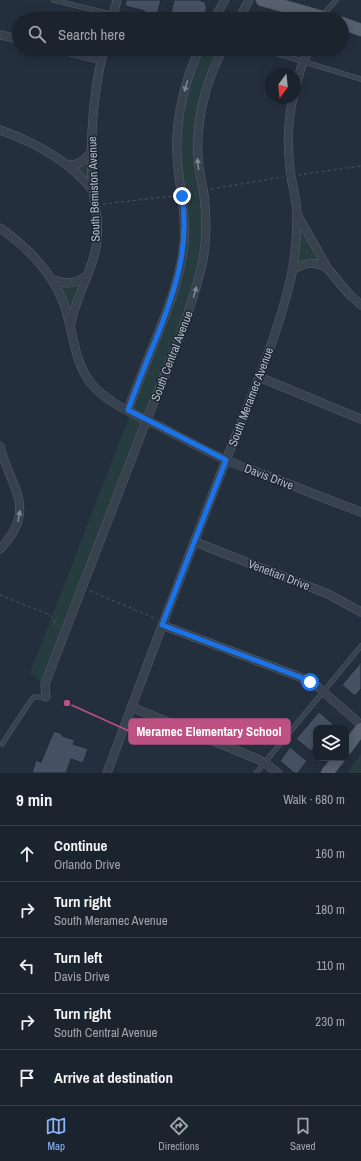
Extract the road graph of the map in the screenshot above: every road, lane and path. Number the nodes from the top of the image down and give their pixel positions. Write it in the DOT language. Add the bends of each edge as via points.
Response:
graph roads {
  1 [pos="53,0"];
  2 [pos="117,0"];
  3 [pos="225,0"];
  4 [pos="249,0"];
  5 [pos="262,0"];
  6 [pos="336,0"];
  7 [pos="285,3"];
  8 [pos="95,12"];
  9 [pos="113,12"];
  10 [pos="218,12"];
  11 [pos="243,12"];
  12 [pos="308,12"];
  13 [pos="328,12"];
  14 [pos="349,26"];
  15 [pos="361,30"];
  16 [pos="0,34"];
  17 [pos="12,37"];
  18 [pos="85,56"];
  19 [pos="102,56"];
  20 [pos="196,56"];
  21 [pos="220,56"];
  22 [pos="286,56"];
  23 [pos="306,56"];
  24 [pos="101,60"];
  25 [pos="304,61"];
  26 [pos="301,70"];
  27 [pos="361,79"];
  28 [pos="292,104"];
  29 [pos="0,130"];
  30 [pos="91,152"];
  31 [pos="65,164"];
  32 [pos="361,166"];
  33 [pos="291,176"];
  34 [pos="92,191"];
  35 [pos="204,193"];
  36 [pos="182,196"];
  37 [pos="95,205"];
  38 [pos="297,214"];
  39 [pos="0,228"];
  40 [pos="328,269"];
  41 [pos="292,270"];
  42 [pos="86,276"];
  43 [pos="51,279"];
  44 [pos="361,305"];
  45 [pos="70,325"];
  46 [pos="259,377"];
  47 [pos="128,410"];
  48 [pos="361,419"];
  49 [pos="146,420"];
  50 [pos="0,446"];
  51 [pos="226,460"];
  52 [pos="361,512"];
  53 [pos="195,542"];
  54 [pos="0,549"];
  55 [pos="82,588"];
  56 [pos="0,595"];
  57 [pos="361,612"];
  58 [pos="163,623"];
  59 [pos="66,631"];
  60 [pos="361,646"];
  61 [pos="323,692"];
  62 [pos="46,697"];
  63 [pos="131,708"];
  64 [pos="361,725"];
  65 [pos="361,730"];
  66 [pos="2,744"];
  67 [pos="349,744"];
  68 [pos="337,761"];
  69 [pos="265,762"];
  70 [pos="107,773"];
  71 [pos="256,773"];
  72 [pos="278,773"];
  73 [pos="328,773"];
  1 -- 8 [label="lane"];
  2 -- 9 [label="street"];
  3 -- 10 [label="street"];
  4 -- 11 [label="street"];
  5 -- 7 [label="main road"];
  6 -- 13 [label="lane"];
  7 -- 12 [label="main road"];
  14 -- 15 [label="main road"];
  16 -- 17 [label="street"];
  18 -- 24 [label="street"];
  19 -- 24 [label="street, South Bemiston Avenue"];
  20 -- 36 [label="street, South Central Avenue, one-way" via="179,113 176,140"];
  35 -- 21 [label="street, South Central Avenue, one-way" via="198,155 200,119 209,79"];
  22 -- 25 [label="lane"];
  23 -- 25 [label="street"];
  24 -- 30 [label="street, South Bemiston Avenue" via="94,102"];
  25 -- 26 [label="street"];
  25 -- 27 [label="lane"];
  28 -- 33 [label="street, South Meramec Avenue" via="288,129"];
  29 -- 31 [label="street" via="36,146"];
  30 -- 31 [label="street" via="78,164"];
  30 -- 34 [label="street, South Bemiston Avenue"];
  31 -- 34 [label="street" via="86,182"];
  32 -- 33 [label="path"];
  33 -- 35 [label="path" via="209,189"];
  33 -- 38 [label="street, South Meramec Avenue"];
  34 -- 37 [label="street, South Bemiston Avenue"];
  35 -- 36 [label="path"];
  49 -- 35 [label="street, South Central Avenue, one-way" via="188,312 202,266 206,231"];
  36 -- 37 [label="path"];
  36 -- 47 [label="street, South Central Avenue" via="184,244 175,289"];
  37 -- 42 [label="street, South Bemiston Avenue" via="97,240"];
  38 -- 40 [label="street"];
  38 -- 41 [label="street, South Meramec Avenue"];
  39 -- 43 [label="street, Davis Drive" via="18,240"];
  40 -- 41 [label="street" via="319,264 309,263"];
  40 -- 44 [label="street"];
  41 -- 46 [label="street, South Meramec Avenue" via="276,333"];
  42 -- 43 [label="street" via="71,283"];
  42 -- 45 [label="street, South Bemiston Avenue"];
  43 -- 45 [label="street, Davis Drive"];
  45 -- 47 [label="street, Davis Drive" via="76,355 90,381 107,398"];
  46 -- 48 [label="street"];
  46 -- 51 [label="street, South Meramec Avenue"];
  47 -- 49 [label="street, Davis Drive"];
  49 -- 51 [label="street, Davis Drive"];
  49 -- 55 [label="street, South Central Avenue"];
  54 -- 50 [label="street, one-way" via="8,541 18,523 21,506"];
  51 -- 52 [label="street, Davis Drive"];
  51 -- 53 [label="street, South Meramec Avenue"];
  53 -- 57 [label="street, Venetian Drive" via="328,594"];
  53 -- 58 [label="street, South Meramec Avenue"];
  55 -- 58 [label="path"];
  55 -- 59 [label="street, South Central Avenue"];
  56 -- 59 [label="path" via="50,615 59,628"];
  58 -- 61 [label="street" via="300,677"];
  58 -- 63 [label="street, South Meramec Avenue"];
  59 -- 62 [label="street, South Central Avenue" via="46,684"];
  60 -- 61 [label="lane"];
  61 -- 64 [label="street"];
  61 -- 69 [label="lane"];
  62 -- 66 [label="lane" via="34,697 29,702"];
  63 -- 69 [label="street"];
  63 -- 70 [label="street, South Meramec Avenue"];
  65 -- 67 [label="main road"];
  68 -- 73 [label="main road"];
  69 -- 71 [label="lane"];
  69 -- 72 [label="street"];
}
